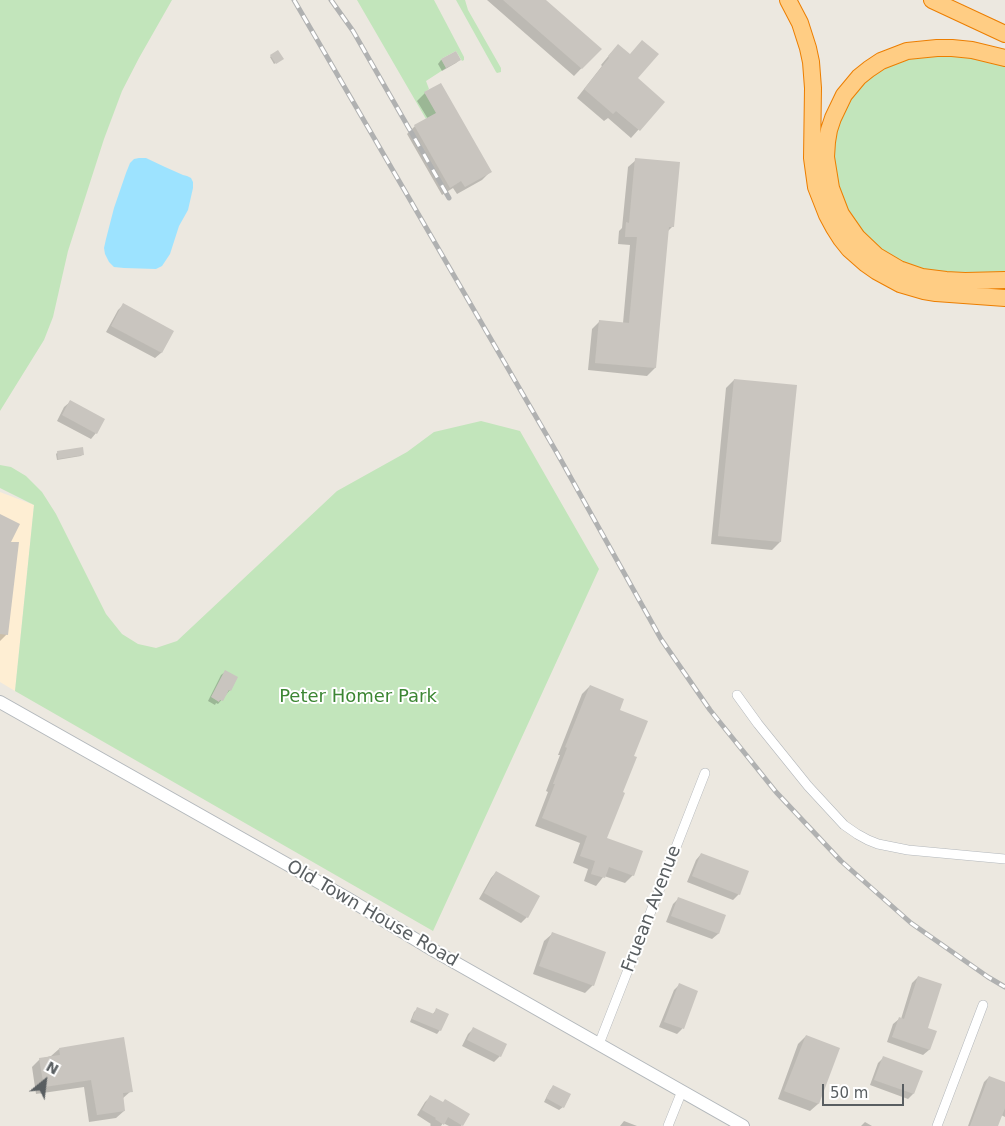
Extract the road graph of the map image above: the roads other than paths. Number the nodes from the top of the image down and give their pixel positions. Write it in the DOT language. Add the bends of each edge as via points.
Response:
graph roads {
  1 [pos="788,0"];
  2 [pos="932,0"];
  3 [pos="1005,34"];
  4 [pos="1005,58"];
  5 [pos="1005,280"];
  6 [pos="1005,298"];
  7 [pos="737,694"];
  8 [pos="0,702"];
  9 [pos="705,773"];
  10 [pos="1005,859"];
  11 [pos="982,1005"];
  12 [pos="599,1044"];
  13 [pos="682,1091"];
  14 [pos="668,1126"];
  15 [pos="743,1126"];
  16 [pos="937,1126"];
  1 -- 6 [label="highway" via="800,23 811,62 812,158 816,187 827,216 841,239 866,264 900,284 936,293"];
  2 -- 3 [label="highway"];
  4 -- 5 [label="highway" via="972,50 937,48 906,51 868,69 844,95 832,118 826,157 841,214 857,237 877,256 899,269 934,279"];
  7 -- 10 [label="street" via="808,786 857,834 878,844 908,850"];
  8 -- 12 [label="main road, Old Town House Road"];
  9 -- 12 [label="street, Fruean Avenue"];
  11 -- 16 [label="street"];
  12 -- 13 [label="main road, Old Town House Road"];
  13 -- 14 [label="street"];
  13 -- 15 [label="main road, Old Town House Road"];
}
